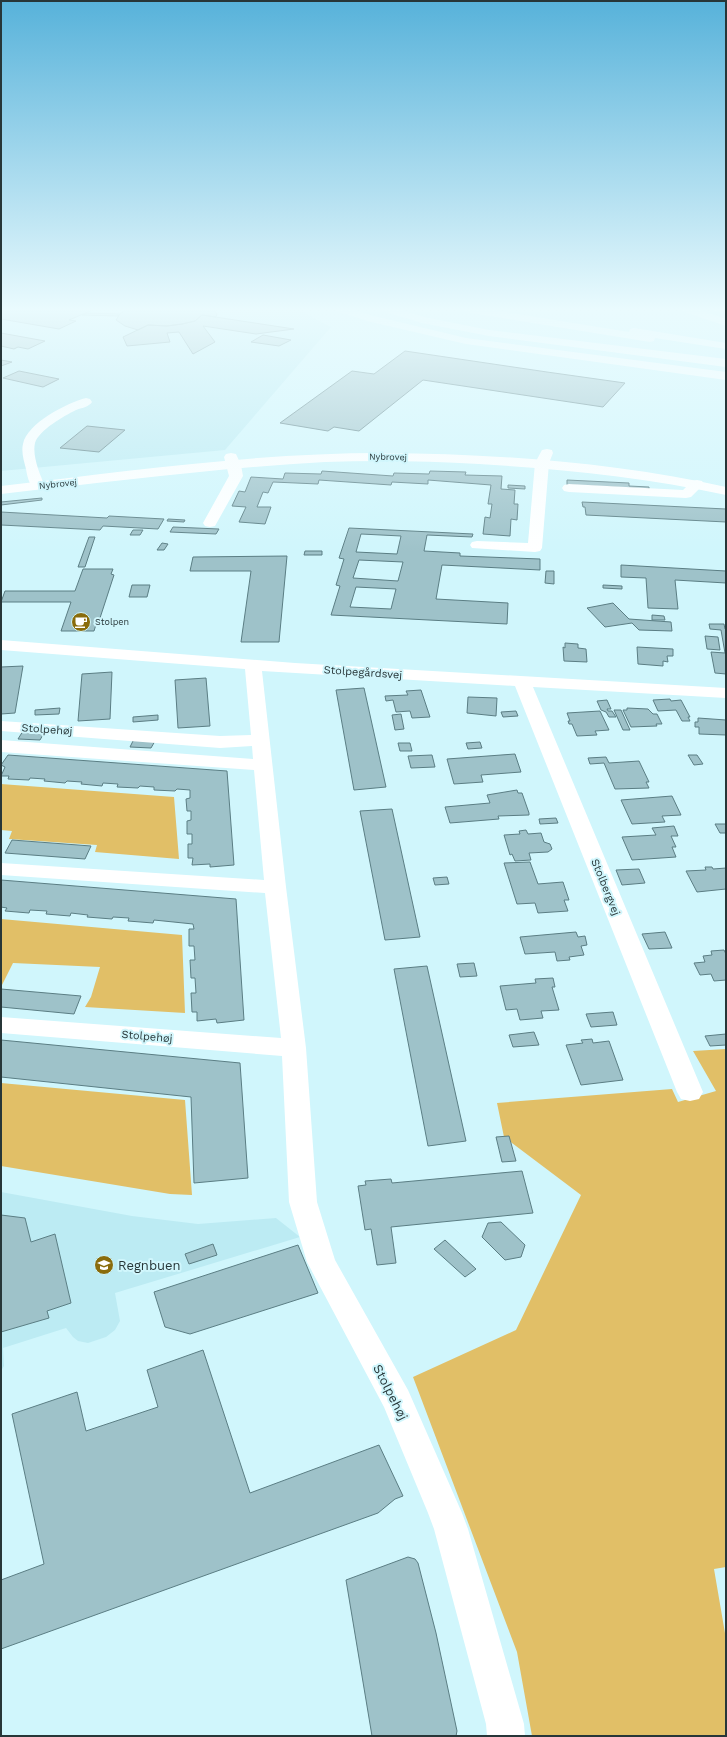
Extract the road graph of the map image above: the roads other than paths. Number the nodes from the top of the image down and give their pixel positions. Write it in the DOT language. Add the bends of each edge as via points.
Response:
graph roads {
  1 [pos="86,402"];
  2 [pos="532,454"];
  3 [pos="233,461"];
  4 [pos="700,479"];
  5 [pos="726,479"];
  6 [pos="1,480"];
  7 [pos="36,481"];
  8 [pos="569,488"];
  9 [pos="1,490"];
  10 [pos="726,491"];
  11 [pos="210,523"];
  12 [pos="477,545"];
  13 [pos="1,645"];
  14 [pos="253,664"];
  15 [pos="522,682"];
  16 [pos="726,693"];
  17 [pos="1,726"];
  18 [pos="1,746"];
  19 [pos="261,753"];
  20 [pos="1,869"];
  21 [pos="275,887"];
  22 [pos="1,1025"];
  23 [pos="294,1048"];
  24 [pos="690,1092"];
  25 [pos="506,1736"];
  1 -- 7 [label="street" via="70,407 32,437 29,444"];
  2 -- 3 [label="main road, Nybrovej"];
  2 -- 3 [label="main road, Nybrovej" via="396,448 293,452"];
  2 -- 4 [label="main road, Nybrovej" via="638,473"];
  2 -- 4 [label="main road, Nybrovej" via="606,462 620,461"];
  2 -- 12 [label="street" via="535,548"];
  3 -- 7 [label="main road, Nybrovej"];
  3 -- 11 [label="street" via="236,476"];
  4 -- 5 [label="main road, Nybrovej"];
  4 -- 8 [label="street" via="686,494"];
  4 -- 10 [label="main road, Nybrovej"];
  6 -- 7 [label="main road, Nybrovej"];
  7 -- 9 [label="main road, Nybrovej"];
  13 -- 14 [label="street, Stolpegårdsvej"];
  14 -- 15 [label="street, Stolpegårdsvej"];
  14 -- 19 [label="street, Stolpehøj"];
  15 -- 16 [label="street, Stolpegårdsvej"];
  15 -- 24 [label="street, Stolbergvej"];
  17 -- 19 [label="street, Stolpehøj" via="220,742"];
  18 -- 19 [label="street, Stolpehøj"];
  19 -- 21 [label="street, Stolpehøj"];
  20 -- 21 [label="street"];
  21 -- 23 [label="street, Stolpehøj"];
  22 -- 23 [label="street, Stolpehøj"];
  23 -- 25 [label="street, Stolpehøj" via="303,1202 321,1262 397,1400 449,1524 505,1724"];
}
